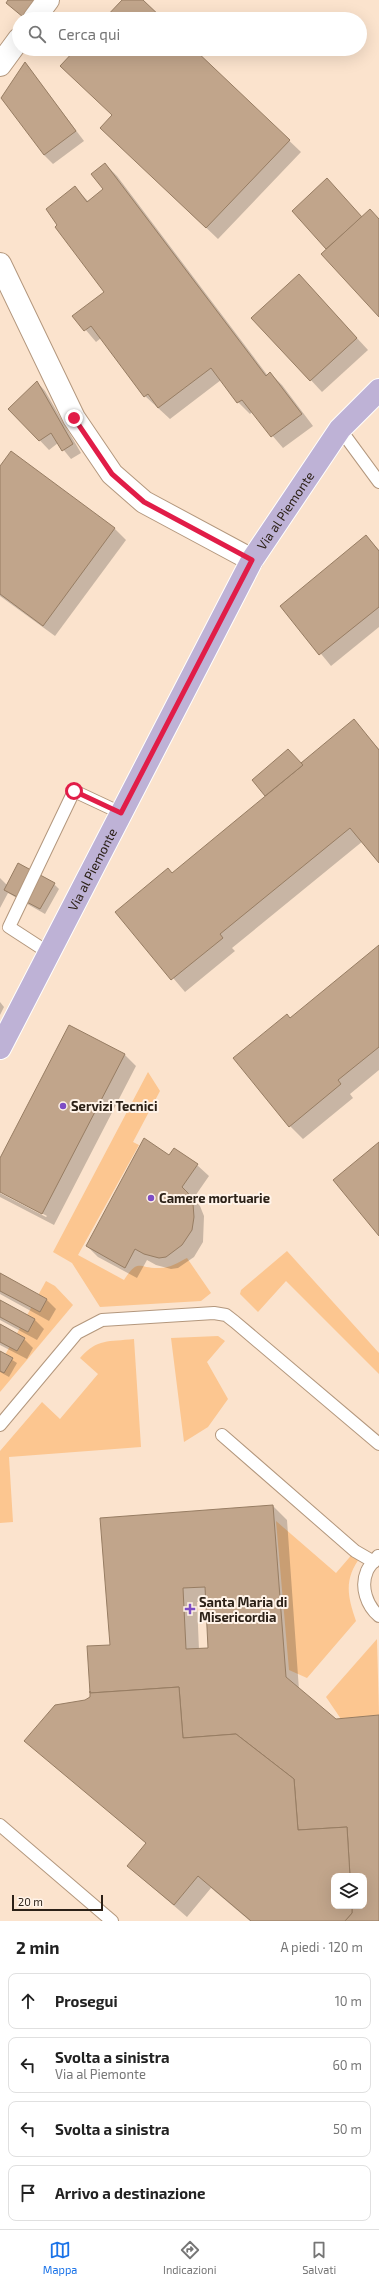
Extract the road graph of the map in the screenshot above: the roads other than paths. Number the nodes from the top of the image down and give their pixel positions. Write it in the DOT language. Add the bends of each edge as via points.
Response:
graph roads {
  1 [pos="48,0"];
  2 [pos="39,12"];
  3 [pos="12,49"];
  4 [pos="0,65"];
  5 [pos="0,264"];
  6 [pos="379,390"];
  7 [pos="340,429"];
  8 [pos="379,482"];
  9 [pos="252,560"];
  10 [pos="121,813"];
  11 [pos="49,953"];
  12 [pos="0,1048"];
  13 [pos="0,1425"];
  14 [pos="222,1435"];
  15 [pos="379,1444"];
  16 [pos="376,1558"];
  17 [pos="379,1616"];
  18 [pos="0,1825"];
  19 [pos="112,1921"];
  1 -- 2 [label="street"];
  3 -- 4 [label="street"];
  5 -- 9 [label="street" via="74,418 112,474 144,502"];
  6 -- 7 [label="main road, Via al Piemonte"];
  7 -- 8 [label="lane"];
  7 -- 9 [label="main road, Via al Piemonte"];
  9 -- 10 [label="main road, Via al Piemonte"];
  10 -- 11 [label="main road, Via al Piemonte"];
  10 -- 11 [label="lane" via="74,791 10,927"];
  11 -- 12 [label="main road, Via al Piemonte"];
  13 -- 15 [label="lane" via="77,1333 89,1326 102,1320 214,1313 226,1315 235,1322"];
  14 -- 16 [label="lane" via="355,1551"];
  16 -- 17 [label="lane" via="367,1571 364,1587 371,1609"];
  18 -- 19 [label="lane"];
}
